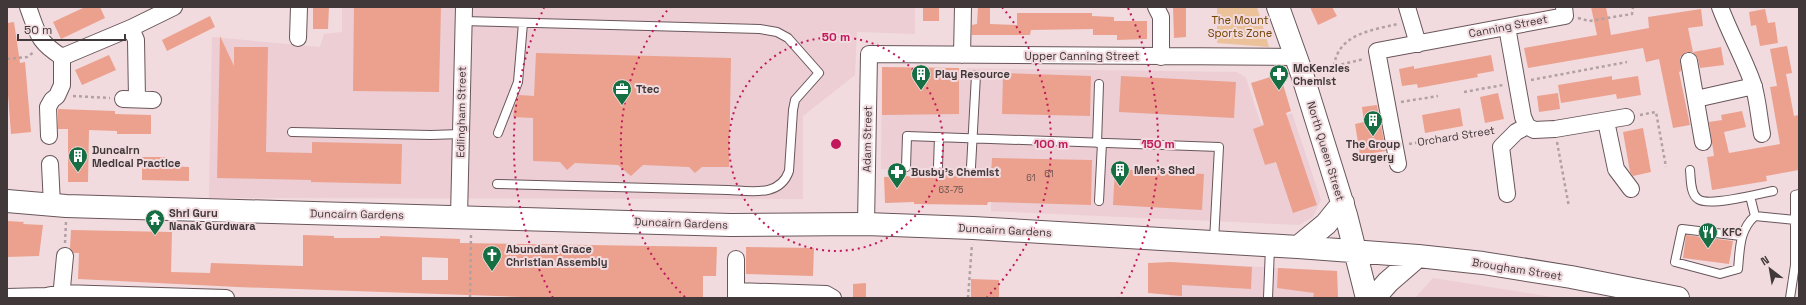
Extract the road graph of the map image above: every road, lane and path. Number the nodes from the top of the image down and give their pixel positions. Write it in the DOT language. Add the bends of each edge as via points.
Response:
graph roads {
  1 [pos="28,7"];
  2 [pos="174,7"];
  3 [pos="298,7"];
  4 [pos="963,7"];
  5 [pos="1156,7"];
  6 [pos="1278,7"];
  7 [pos="1633,7"];
  8 [pos="1720,7"];
  9 [pos="1564,11"];
  10 [pos="464,14"];
  11 [pos="1409,14"];
  12 [pos="523,23"];
  13 [pos="1507,27"];
  14 [pos="131,28"];
  15 [pos="298,38"];
  16 [pos="1418,44"];
  17 [pos="45,45"];
  18 [pos="869,54"];
  19 [pos="1374,54"];
  20 [pos="962,55"];
  21 [pos="62,57"];
  22 [pos="1161,57"];
  23 [pos="1296,57"];
  24 [pos="7,59"];
  25 [pos="1689,61"];
  26 [pos="1627,62"];
  27 [pos="1338,65"];
  28 [pos="1334,66"];
  29 [pos="976,75"];
  30 [pos="1517,82"];
  31 [pos="1099,84"];
  32 [pos="1754,86"];
  33 [pos="60,90"];
  34 [pos="1464,92"];
  35 [pos="1438,96"];
  36 [pos="130,99"];
  37 [pos="1696,99"];
  38 [pos="153,100"];
  39 [pos="1387,105"];
  40 [pos="1626,117"];
  41 [pos="1606,121"];
  42 [pos="1521,129"];
  43 [pos="1555,129"];
  44 [pos="292,132"];
  45 [pos="498,133"];
  46 [pos="461,134"];
  47 [pos="1762,134"];
  48 [pos="49,136"];
  49 [pos="939,137"];
  50 [pos="973,138"];
  51 [pos="1703,142"];
  52 [pos="1100,143"];
  53 [pos="1395,146"];
  54 [pos="50,164"];
  55 [pos="1398,164"];
  56 [pos="906,166"];
  57 [pos="938,166"];
  58 [pos="972,167"];
  59 [pos="1666,167"];
  60 [pos="1690,170"];
  61 [pos="497,184"];
  62 [pos="1631,189"];
  63 [pos="1773,191"];
  64 [pos="1507,194"];
  65 [pos="1799,194"];
  66 [pos="1750,196"];
  67 [pos="7,201"];
  68 [pos="1099,201"];
  69 [pos="1343,203"];
  70 [pos="59,205"];
  71 [pos="1569,207"];
  72 [pos="1755,216"];
  73 [pos="466,217"];
  74 [pos="1795,220"];
  75 [pos="866,224"];
  76 [pos="973,228"];
  77 [pos="1741,236"];
  78 [pos="1214,242"];
  79 [pos="1270,245"];
  80 [pos="1298,247"];
  81 [pos="1355,251"];
  82 [pos="1797,255"];
  83 [pos="65,256"];
  84 [pos="1418,256"];
  85 [pos="736,259"];
  86 [pos="1797,265"];
  87 [pos="736,294"];
  88 [pos="61,296"];
  89 [pos="7,297"];
  90 [pos="169,297"];
  91 [pos="1665,297"];
  92 [pos="226,298"];
  93 [pos="470,298"];
  94 [pos="833,298"];
  95 [pos="968,298"];
  96 [pos="1268,298"];
  97 [pos="1367,298"];
  98 [pos="1374,298"];
  99 [pos="1790,298"];
  1 -- 17 [label="street" via="38,36"];
  2 -- 14 [label="street"];
  3 -- 15 [label="street"];
  4 -- 20 [label="street"];
  5 -- 22 [label="street" via="1161,17"];
  6 -- 23 [label="street, North Queen Street"];
  7 -- 9 [label="path" via="1632,14 1589,21"];
  8 -- 32 [label="street"];
  9 -- 13 [label="street, Canning Street"];
  10 -- 12 [label="lane"];
  10 -- 46 [label="street, Edlingham Street"];
  11 -- 16 [label="street"];
  11 -- 28 [label="path" via="1350,39 1336,57"];
  12 -- 45 [label="lane" via="518,82"];
  12 -- 61 [label="lane" via="760,29 777,32 788,38 818,73 795,100 786,180 778,187 767,191"];
  13 -- 16 [label="street, Canning Street"];
  13 -- 30 [label="street"];
  14 -- 21 [label="street"];
  14 -- 36 [label="street" via="136,40"];
  16 -- 19 [label="street, Canning Street"];
  17 -- 21 [label="street"];
  17 -- 24 [label="path" via="27,57"];
  18 -- 20 [label="street, Upper Canning Street"];
  18 -- 75 [label="street, Adam Street"];
  19 -- 27 [label="path"];
  19 -- 39 [label="street"];
  20 -- 22 [label="street, Upper Canning Street"];
  21 -- 33 [label="street"];
  22 -- 23 [label="street, Upper Canning Street"];
  23 -- 69 [label="street, North Queen Street"];
  25 -- 37 [label="street"];
  26 -- 30 [label="path"];
  29 -- 50 [label="lane"];
  30 -- 34 [label="path"];
  30 -- 42 [label="street" via="1523,117"];
  31 -- 52 [label="lane"];
  32 -- 37 [label="street"];
  32 -- 47 [label="street"];
  33 -- 36 [label="path"];
  33 -- 48 [label="street" via="48,107"];
  35 -- 39 [label="path"];
  36 -- 38 [label="street"];
  37 -- 51 [label="street"];
  39 -- 53 [label="street"];
  40 -- 41 [label="street"];
  40 -- 59 [label="path" via="1656,112"];
  41 -- 43 [label="street"];
  41 -- 62 [label="street" via="1616,169"];
  42 -- 43 [label="street"];
  42 -- 53 [label="path, Orchard Street" via="1507,127"];
  42 -- 64 [label="street" via="1501,147"];
  43 -- 71 [label="path"];
  44 -- 46 [label="lane"];
  46 -- 73 [label="street, Edlingham Street"];
  49 -- 50 [label="lane"];
  49 -- 56 [label="lane" via="907,136"];
  49 -- 57 [label="lane"];
  50 -- 52 [label="lane"];
  50 -- 58 [label="lane"];
  52 -- 68 [label="lane"];
  52 -- 78 [label="lane" via="1219,147"];
  53 -- 55 [label="street"];
  54 -- 70 [label="street"];
  60 -- 66 [label="lane" via="1692,189 1697,199 1716,202"];
  63 -- 66 [label="lane"];
  65 -- 74 [label="lane" via="1795,195"];
  66 -- 72 [label="lane"];
  67 -- 70 [label="street, Duncairn Gardens"];
  69 -- 80 [label="street" via="1326,224"];
  69 -- 81 [label="street, North Queen Street"];
  70 -- 73 [label="street, Duncairn Gardens"];
  70 -- 83 [label="path"];
  72 -- 74 [label="lane"];
  72 -- 77 [label="lane" via="1748,222"];
  73 -- 75 [label="street, Duncairn Gardens" via="731,225"];
  73 -- 93 [label="path"];
  74 -- 82 [label="lane"];
  75 -- 76 [label="street, Duncairn Gardens"];
  76 -- 78 [label="street, Duncairn Gardens"];
  76 -- 95 [label="path"];
  77 -- 77 [label="lane" via="1682,229 1675,262 1720,274 1738,269"];
  78 -- 79 [label="street, Duncairn Gardens"];
  79 -- 80 [label="street, Duncairn Gardens"];
  79 -- 96 [label="lane"];
  80 -- 81 [label="street, Duncairn Gardens"];
  81 -- 84 [label="street, Brougham Street"];
  81 -- 97 [label="street, North Queen Street"];
  82 -- 86 [label="lane"];
  83 -- 88 [label="street"];
  84 -- 91 [label="street, Brougham Street" via="1564,276"];
  84 -- 98 [label="street"];
  85 -- 87 [label="street"];
  86 -- 99 [label="lane"];
  87 -- 94 [label="street" via="826,294"];
  88 -- 89 [label="street"];
  88 -- 90 [label="street"];
  90 -- 92 [label="street"];
}
